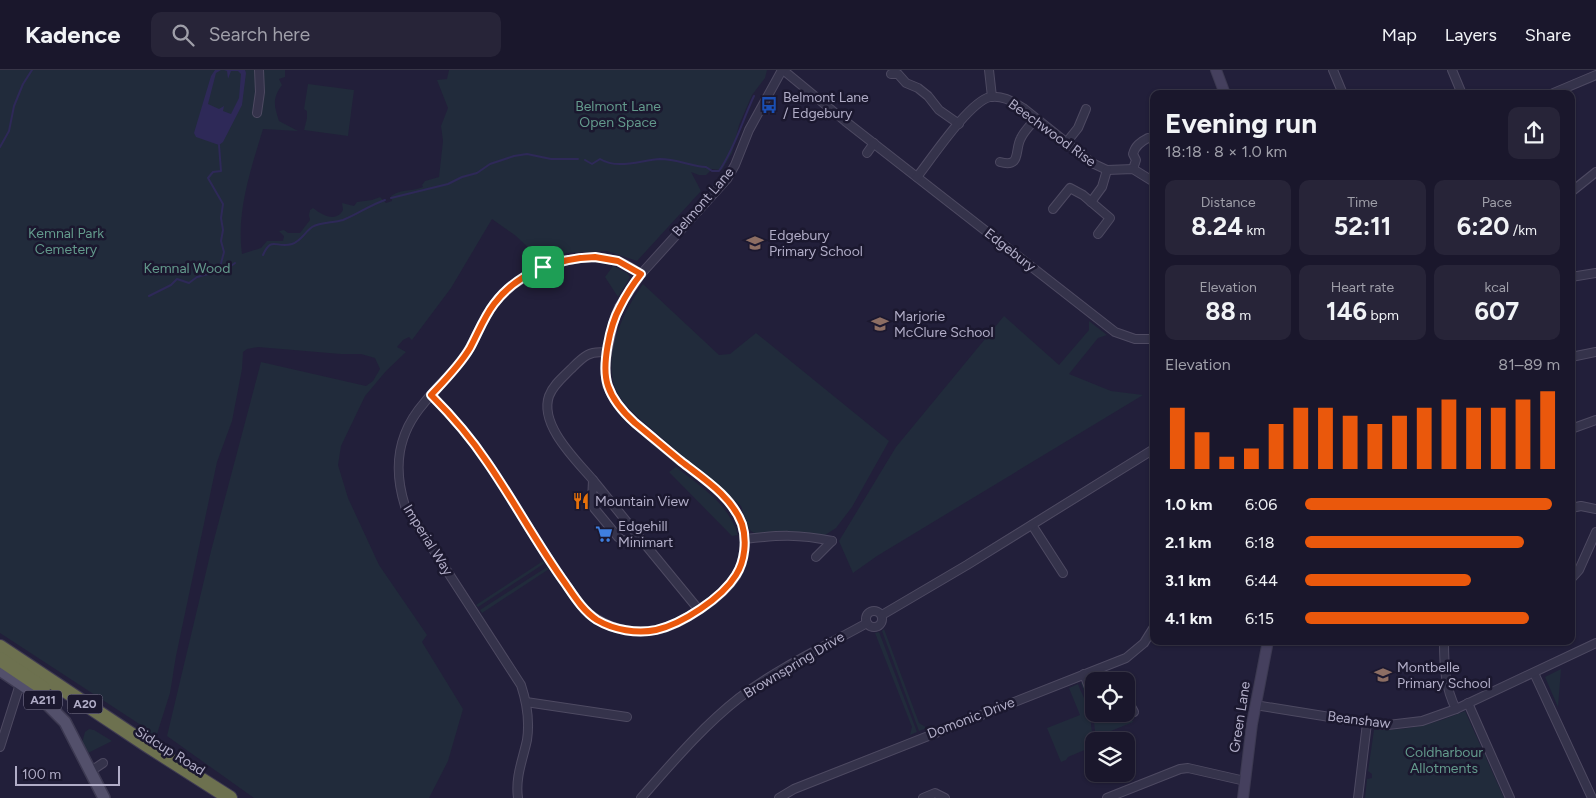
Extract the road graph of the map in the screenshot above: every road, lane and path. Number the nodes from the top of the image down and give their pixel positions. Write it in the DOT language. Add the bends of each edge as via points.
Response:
graph roads {
  1 [pos="260,70"];
  2 [pos="782,70"];
  3 [pos="989,70"];
  4 [pos="1216,70"];
  5 [pos="1333,70"];
  6 [pos="1452,70"];
  7 [pos="896,72"];
  8 [pos="1596,75"];
  9 [pos="1224,90"];
  10 [pos="1341,90"];
  11 [pos="1460,90"];
  12 [pos="1560,90"];
  13 [pos="992,97"];
  14 [pos="1086,108"];
  15 [pos="258,113"];
  16 [pos="1035,118"];
  17 [pos="1081,119"];
  18 [pos="1090,123"];
  19 [pos="958,124"];
  20 [pos="1148,138"];
  21 [pos="1066,143"];
  22 [pos="874,144"];
  23 [pos="867,153"];
  24 [pos="1000,162"];
  25 [pos="1133,169"];
  26 [pos="1107,170"];
  27 [pos="1596,172"];
  28 [pos="917,177"];
  29 [pos="1150,180"];
  30 [pos="1575,189"];
  31 [pos="1091,202"];
  32 [pos="1053,209"];
  33 [pos="1098,234"];
  34 [pos="641,274"];
  35 [pos="1596,274"];
  36 [pos="1575,276"];
  37 [pos="1150,339"];
  38 [pos="1596,352"];
  39 [pos="607,353"];
  40 [pos="1575,356"];
  41 [pos="431,395"];
  42 [pos="1596,420"];
  43 [pos="1575,428"];
  44 [pos="1150,451"];
  45 [pos="593,480"];
  46 [pos="1575,507"];
  47 [pos="1596,509"];
  48 [pos="1032,525"];
  49 [pos="1596,532"];
  50 [pos="744,539"];
  51 [pos="644,543"];
  52 [pos="816,557"];
  53 [pos="1063,574"];
  54 [pos="1575,574"];
  55 [pos="699,610"];
  56 [pos="882,616"];
  57 [pos="866,623"];
  58 [pos="1150,633"];
  59 [pos="1596,643"];
  60 [pos="1267,645"];
  61 [pos="1444,645"];
  62 [pos="0,647"];
  63 [pos="0,659"];
  64 [pos="0,670"];
  65 [pos="1534,673"];
  66 [pos="1084,674"];
  67 [pos="20,684"];
  68 [pos="526,702"];
  69 [pos="1468,704"];
  70 [pos="1255,705"];
  71 [pos="1456,710"];
  72 [pos="627,717"];
  73 [pos="1367,723"];
  74 [pos="0,747"];
  75 [pos="104,763"];
  76 [pos="91,771"];
  77 [pos="1245,781"];
  78 [pos="104,798"];
  79 [pos="214,798"];
  80 [pos="230,798"];
  81 [pos="518,798"];
  82 [pos="640,798"];
  83 [pos="778,798"];
  84 [pos="923,798"];
  85 [pos="945,798"];
  86 [pos="1107,798"];
  87 [pos="1243,798"];
  88 [pos="1358,798"];
  89 [pos="1510,798"];
  90 [pos="1592,798"];
  1 -- 15 [label="street"];
  2 -- 22 [label="street, Edgebury"];
  2 -- 34 [label="street, Belmont Lane" via="727,179"];
  3 -- 13 [label="street"];
  4 -- 9 [label="main road"];
  5 -- 10 [label="street"];
  6 -- 11 [label="street"];
  7 -- 19 [label="street"];
  8 -- 12 [label="street"];
  13 -- 16 [label="street, Beechwood Rise" via="1012,101"];
  13 -- 19 [label="street, Beechwood Rise" via="976,104"];
  14 -- 17 [label="street"];
  16 -- 21 [label="street, Beechwood Rise"];
  16 -- 24 [label="street" via="1020,138 1013,162"];
  17 -- 18 [label="street"];
  17 -- 21 [label="street"];
  19 -- 28 [label="street, Beechwood Rise"];
  20 -- 25 [label="street" via="1135,148"];
  21 -- 26 [label="street, Beechwood Rise" via="1092,164"];
  22 -- 23 [label="street"];
  22 -- 28 [label="street, Edgebury"];
  25 -- 26 [label="street, Beechwood Rise"];
  25 -- 29 [label="street"];
  26 -- 31 [label="street" via="1102,187"];
  27 -- 30 [label="street"];
  28 -- 37 [label="street, Edgebury" via="1115,332 1132,339"];
  31 -- 32 [label="street" via="1070,188"];
  31 -- 33 [label="street" via="1110,218"];
  34 -- 39 [label="street, Belmont Lane" via="614,320"];
  34 -- 41 [label="street, Imperial Way" via="618,261 595,257 556,262 533,273 500,297 485,317 462,360"];
  35 -- 36 [label="street"];
  38 -- 40 [label="street"];
  39 -- 45 [label="street" via="596,351 576,363 553,388 547,405 550,422 558,436"];
  39 -- 50 [label="street, Belmont Lane" via="607,385 624,413 729,502 742,524"];
  41 -- 55 [label="street" via="487,461 550,563 589,613 613,627 645,632 666,627"];
  41 -- 68 [label="street, Imperial Way" via="414,416 401,444 398,472 401,494 405,506 521,685"];
  42 -- 43 [label="street"];
  44 -- 48 [label="street, Brownspring Drive"];
  45 -- 51 [label="street"];
  45 -- 51 [label="street" via="594,508 622,540"];
  46 -- 47 [label="street"];
  48 -- 53 [label="street"];
  48 -- 56 [label="street, Brownspring Drive"];
  49 -- 54 [label="street"];
  50 -- 52 [label="street" via="792,535 832,541"];
  50 -- 55 [label="street" via="737,574 722,592"];
  51 -- 55 [label="street"];
  56 -- 57 [label="street, Brownspring Drive" via="875,611 870,612"];
  56 -- 57 [label="street, Brownspring Drive" via="878,627 870,627"];
  57 -- 82 [label="street, Brownspring Drive" via="739,698 694,738"];
  58 -- 66 [label="street, Domonic Drive" via="1126,658"];
  59 -- 65 [label="street, Beanshaw"];
  60 -- 70 [label="main road, Green Lane"];
  61 -- 71 [label="street" via="1446,682"];
  62 -- 80 [label="highway, Sidcup Road / A20"];
  63 -- 79 [label="highway, Sidcup Road / A20"];
  64 -- 67 [label="main road, A211"];
  65 -- 69 [label="street, Beanshaw"];
  65 -- 90 [label="street"];
  66 -- 83 [label="street, Domonic Drive" via="803,785"];
  67 -- 74 [label="street"];
  67 -- 76 [label="main road, A211" via="66,722"];
  68 -- 72 [label="street"];
  68 -- 81 [label="street, Imperial Way" via="528,730 518,775"];
  69 -- 71 [label="street, Beanshaw"];
  69 -- 89 [label="street"];
  70 -- 73 [label="street, Beanshaw"];
  70 -- 77 [label="main road, Green Lane"];
  71 -- 73 [label="street, Beanshaw" via="1406,724"];
  73 -- 88 [label="street"];
  75 -- 76 [label="street"];
  76 -- 78 [label="main road, A211"];
  77 -- 86 [label="street" via="1188,768"];
  77 -- 87 [label="main road, Green Lane"];
  84 -- 85 [label="street" via="934,793"];
}
